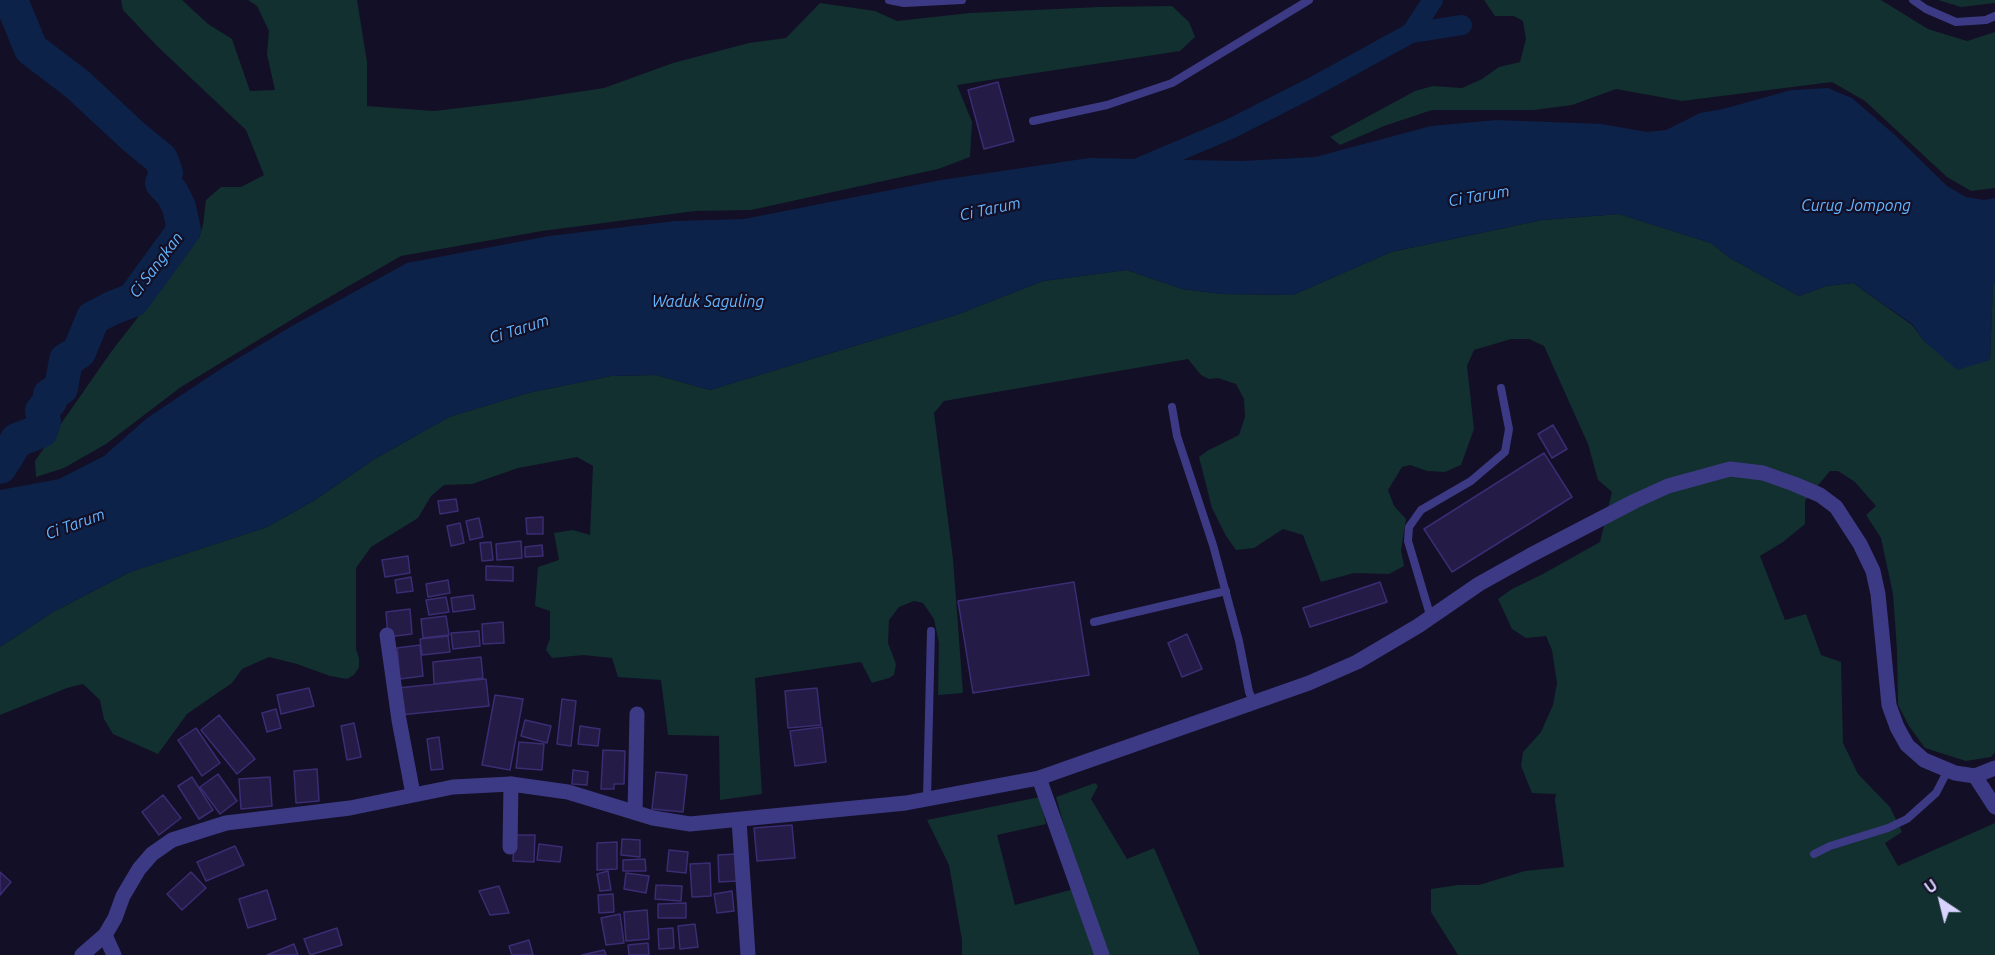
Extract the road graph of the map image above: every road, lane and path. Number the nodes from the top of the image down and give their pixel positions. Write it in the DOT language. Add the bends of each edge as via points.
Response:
graph roads {
  1 [pos="889,0"];
  2 [pos="962,0"];
  3 [pos="1309,0"];
  4 [pos="1913,0"];
  5 [pos="1995,16"];
  6 [pos="1033,121"];
  7 [pos="1501,388"];
  8 [pos="1172,407"];
  9 [pos="1226,591"];
  10 [pos="1431,618"];
  11 [pos="1094,622"];
  12 [pos="931,631"];
  13 [pos="387,635"];
  14 [pos="1254,703"];
  15 [pos="637,714"];
  16 [pos="1995,768"];
  17 [pos="1948,770"];
  18 [pos="1975,776"];
  19 [pos="1039,778"];
  20 [pos="511,784"];
  21 [pos="413,794"];
  22 [pos="927,798"];
  23 [pos="1995,807"];
  24 [pos="635,813"];
  25 [pos="739,820"];
  26 [pos="510,847"];
  27 [pos="1814,854"];
  28 [pos="105,935"];
  29 [pos="82,955"];
  30 [pos="114,955"];
  31 [pos="748,955"];
  32 [pos="1102,955"];
  1 -- 2 [label="lane"];
  3 -- 6 [label="lane" via="1172,83 1107,105"];
  4 -- 5 [label="lane" via="1956,22"];
  7 -- 10 [label="lane" via="1509,429 1505,453 1471,481 1421,510 1409,527 1408,541"];
  8 -- 9 [label="lane" via="1177,436"];
  9 -- 11 [label="lane"];
  9 -- 14 [label="lane"];
  10 -- 14 [label="street" via="1357,662"];
  10 -- 17 [label="street" via="1531,555 1668,486 1730,469 1763,473 1820,495 1836,507 1860,544 1873,571 1878,594 1889,705 1897,727 1907,745 1924,760"];
  12 -- 22 [label="lane"];
  13 -- 21 [label="street"];
  14 -- 19 [label="street"];
  15 -- 24 [label="street"];
  16 -- 18 [label="street"];
  17 -- 18 [label="street"];
  17 -- 27 [label="lane" via="1936,793 1907,819"];
  18 -- 23 [label="street"];
  19 -- 22 [label="street"];
  19 -- 32 [label="street"];
  20 -- 21 [label="street"];
  20 -- 24 [label="street" via="568,792"];
  20 -- 26 [label="street"];
  21 -- 28 [label="street" via="350,808 226,823 172,840 139,869"];
  22 -- 25 [label="street"];
  24 -- 25 [label="street" via="690,824"];
  25 -- 31 [label="street"];
  28 -- 29 [label="street"];
  28 -- 30 [label="street"];
}
